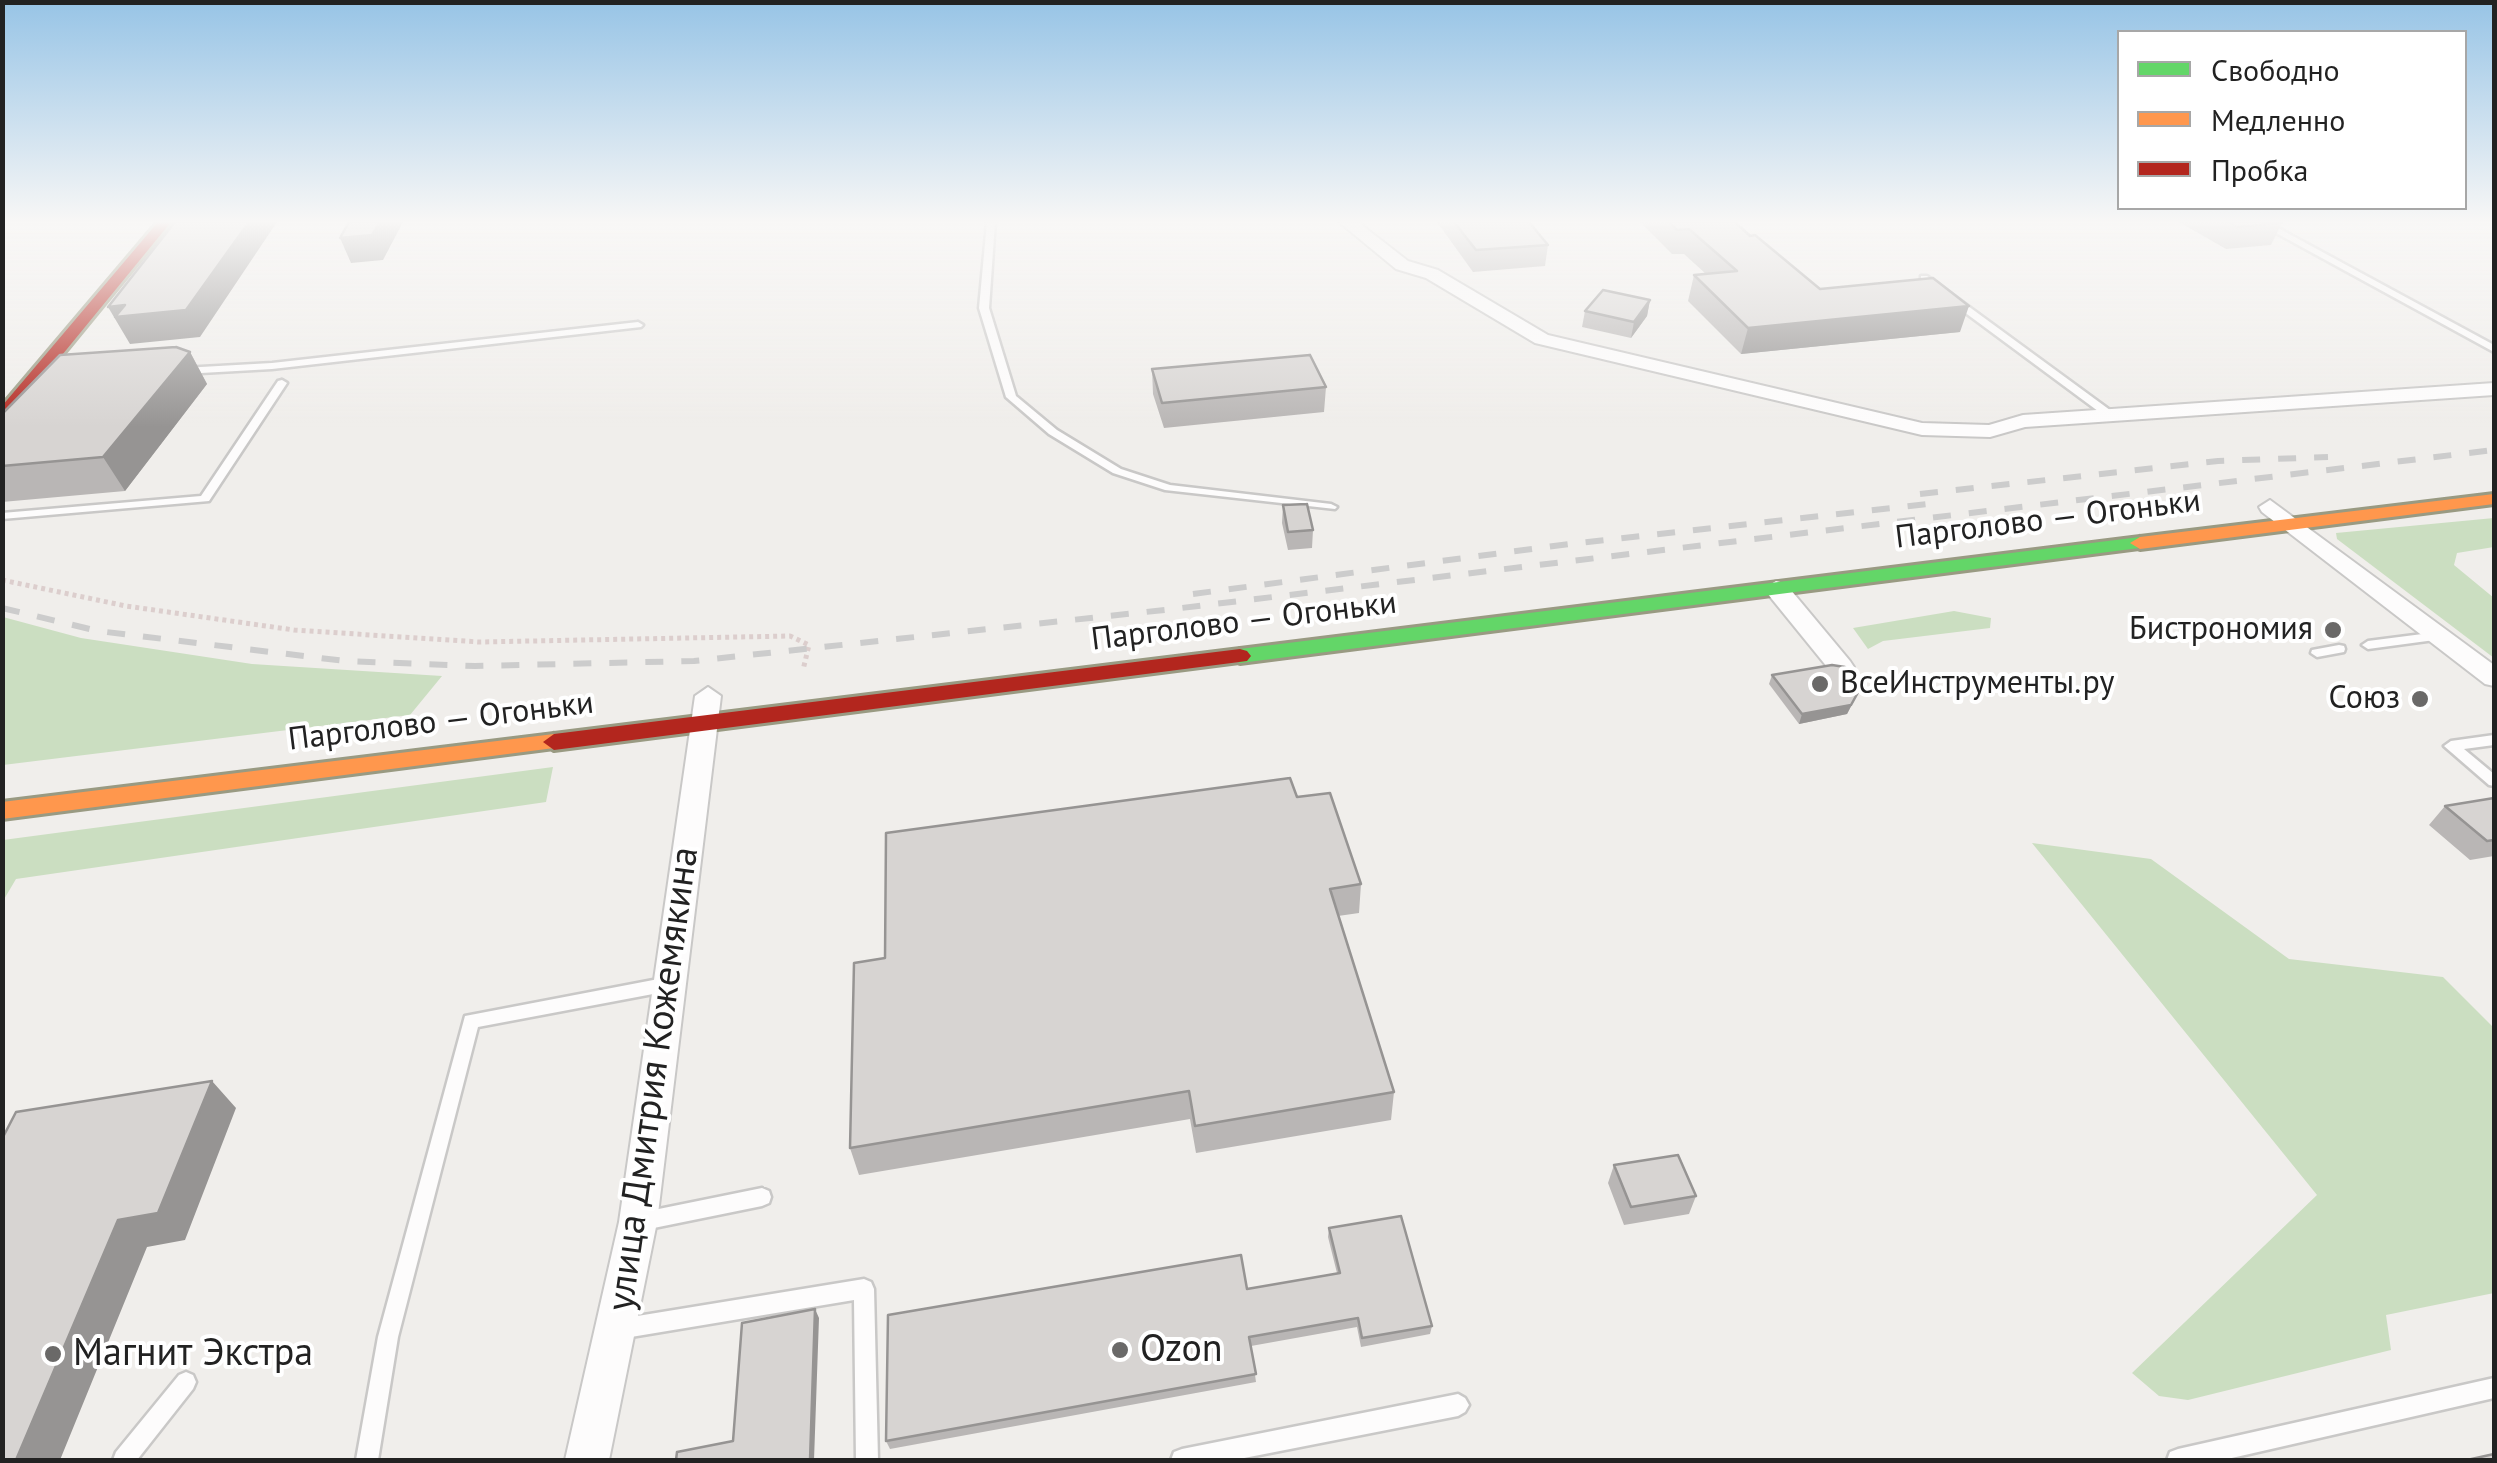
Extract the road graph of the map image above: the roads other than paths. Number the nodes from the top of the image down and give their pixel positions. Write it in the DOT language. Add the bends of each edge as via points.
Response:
graph roads {
  1 [pos="112,290"];
  2 [pos="985,290"];
  3 [pos="1459,290"];
  4 [pos="1941,290"];
  5 [pos="2386,290"];
  6 [pos="638,324"];
  7 [pos="2494,349"];
  8 [pos="163,372"];
  9 [pos="282,383"];
  10 [pos="2494,389"];
  11 [pos="2110,415"];
  12 [pos="2,418"];
  13 [pos="2494,480"];
  14 [pos="2494,499"];
  15 [pos="1331,507"];
  16 [pos="2270,507"];
  17 [pos="2,516"];
  18 [pos="2292,523"];
  19 [pos="1776,588"];
  20 [pos="1450,606"];
  21 [pos="2438,636"];
  22 [pos="2368,645"];
  23 [pos="2338,649"];
  24 [pos="2318,653"];
  25 [pos="1841,667"];
  26 [pos="2494,678"];
  27 [pos="707,702"];
  28 [pos="2494,740"];
  29 [pos="2494,781"];
  30 [pos="2,811"];
  31 [pos="670,984"];
  32 [pos="762,1197"];
  33 [pos="638,1222"];
  34 [pos="618,1330"];
  35 [pos="186,1382"];
  36 [pos="2494,1388"];
  37 [pos="1458,1405"];
  38 [pos="124,1460"];
  39 [pos="367,1460"];
  40 [pos="587,1460"];
  41 [pos="867,1460"];
  42 [pos="1182,1460"];
  43 [pos="2178,1460"];
  1 -- 12 [label="main road" via="40,383"];
  2 -- 15 [label="lane" via="984,308 1011,397 1053,432 1117,471 1169,488"];
  3 -- 11 [label="street" via="1542,340 1922,429 1990,431 2023,420"];
  4 -- 11 [label="lane"];
  5 -- 7 [label="lane"];
  6 -- 8 [label="lane"];
  9 -- 17 [label="lane" via="205,499"];
  10 -- 11 [label="street"];
  13 -- 16 [label="main road, Парголово — Огоньки"];
  14 -- 18 [label="main road, Парголово — Огоньки"];
  16 -- 18 [label="street"];
  16 -- 20 [label="main road, Парголово — Огоньки"];
  18 -- 19 [label="main road, Парголово — Огоньки"];
  18 -- 21 [label="street"];
  19 -- 25 [label="street"];
  19 -- 27 [label="main road, Парголово — Огоньки"];
  21 -- 22 [label="lane"];
  21 -- 26 [label="street"];
  23 -- 24 [label="lane"];
  27 -- 30 [label="main road, Парголово — Огоньки"];
  27 -- 31 [label="street, улица Дмитрия Кожемякина"];
  28 -- 29 [label="lane" via="2451,746"];
  31 -- 33 [label="street, улица Дмитрия Кожемякина"];
  31 -- 39 [label="lane" via="471,1021 388,1337"];
  32 -- 33 [label="lane"];
  33 -- 34 [label="street, улица Дмитрия Кожемякина"];
  34 -- 40 [label="street, улица Дмитрия Кожемякина"];
  34 -- 41 [label="lane" via="864,1288"];
  35 -- 38 [label="lane"];
  36 -- 43 [label="lane"];
  37 -- 42 [label="lane"];
}
